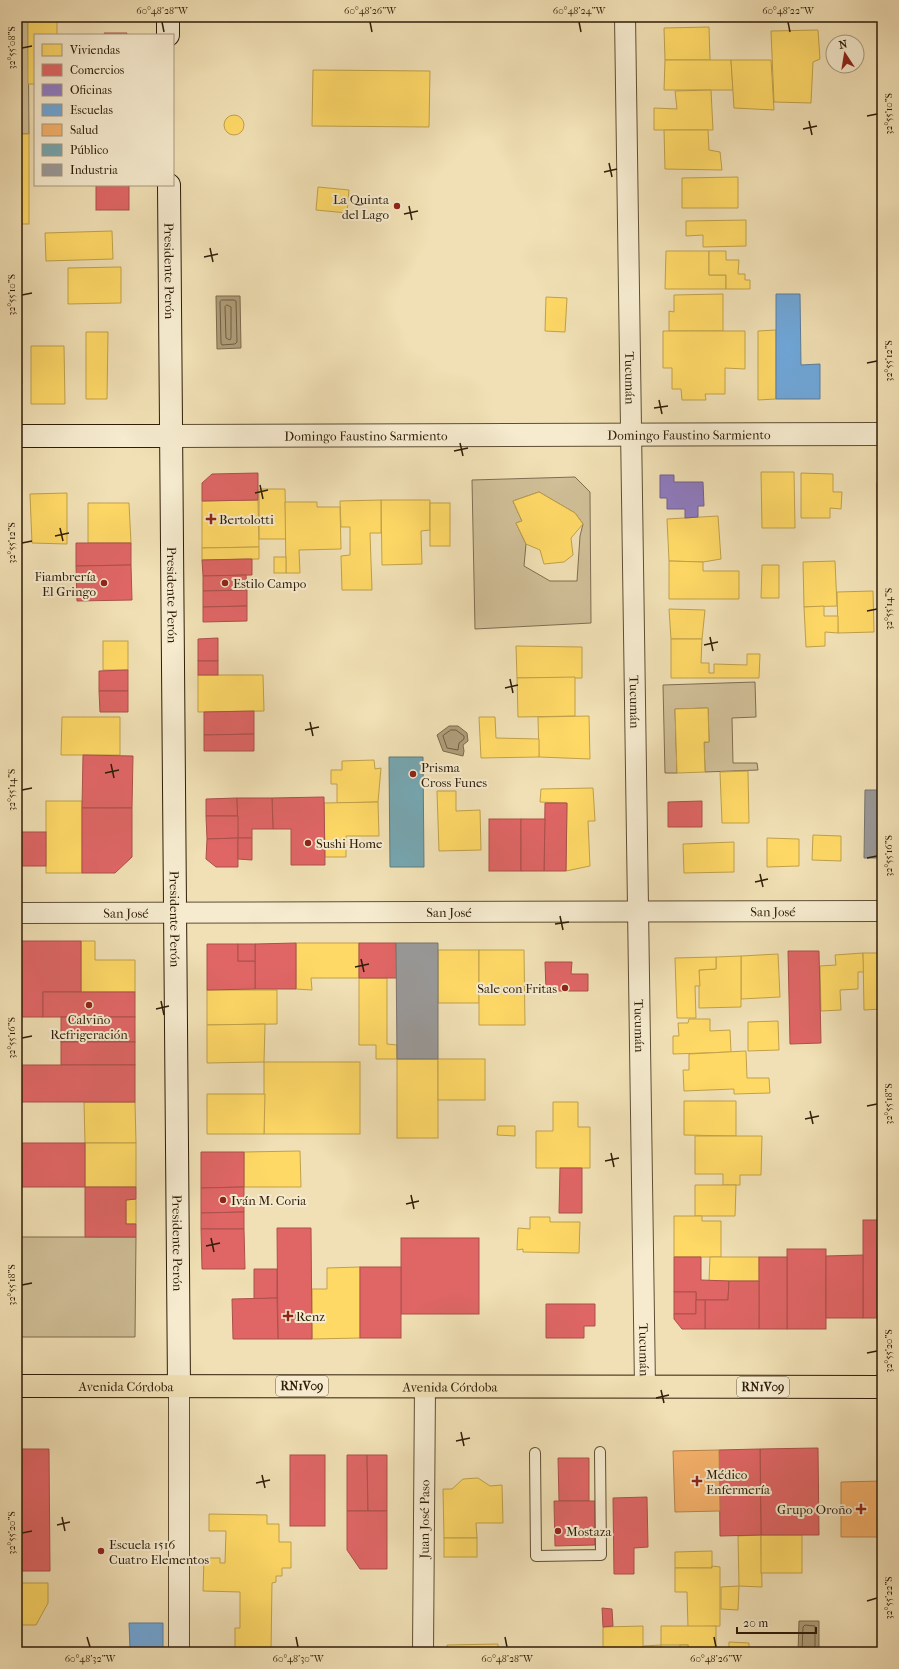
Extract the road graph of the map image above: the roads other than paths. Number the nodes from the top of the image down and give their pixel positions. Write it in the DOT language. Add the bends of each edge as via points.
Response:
graph roads {
  1 [pos="168,17"];
  2 [pos="625,17"];
  3 [pos="168,34"];
  4 [pos="169,186"];
  5 [pos="882,434"];
  6 [pos="631,435"];
  7 [pos="17,436"];
  8 [pos="171,436"];
  9 [pos="882,911"];
  10 [pos="638,912"];
  11 [pos="17,913"];
  12 [pos="176,913"];
  13 [pos="17,1386"];
  14 [pos="179,1386"];
  15 [pos="425,1387"];
  16 [pos="645,1387"];
  17 [pos="882,1387"];
  18 [pos="600,1452"];
  19 [pos="535,1453"];
  20 [pos="179,1652"];
  21 [pos="423,1652"];
  1 -- 3 [label="main road"];
  2 -- 6 [label="street, Tucumán"];
  4 -- 8 [label="main road, Presidente Perón"];
  5 -- 6 [label="main road, Domingo Faustino Sarmiento"];
  6 -- 8 [label="main road, Domingo Faustino Sarmiento"];
  6 -- 10 [label="street, Tucumán"];
  7 -- 8 [label="main road, Domingo Faustino Sarmiento"];
  8 -- 12 [label="main road, Presidente Perón"];
  9 -- 10 [label="street, San José"];
  10 -- 12 [label="street, San José"];
  10 -- 16 [label="street, Tucumán"];
  11 -- 12 [label="street, San José"];
  12 -- 14 [label="main road, Presidente Perón"];
  13 -- 14 [label="main road, Avenida Córdoba / RN1V09"];
  14 -- 15 [label="main road, Avenida Córdoba / RN1V09"];
  14 -- 20 [label="street, Presidente Perón"];
  15 -- 16 [label="main road, Avenida Córdoba / RN1V09"];
  15 -- 21 [label="street, Juan José Paso"];
  16 -- 17 [label="main road, Avenida Córdoba / RN1V09"];
  18 -- 19 [label="lane" via="600,1555 593,1556 536,1556"];
}
